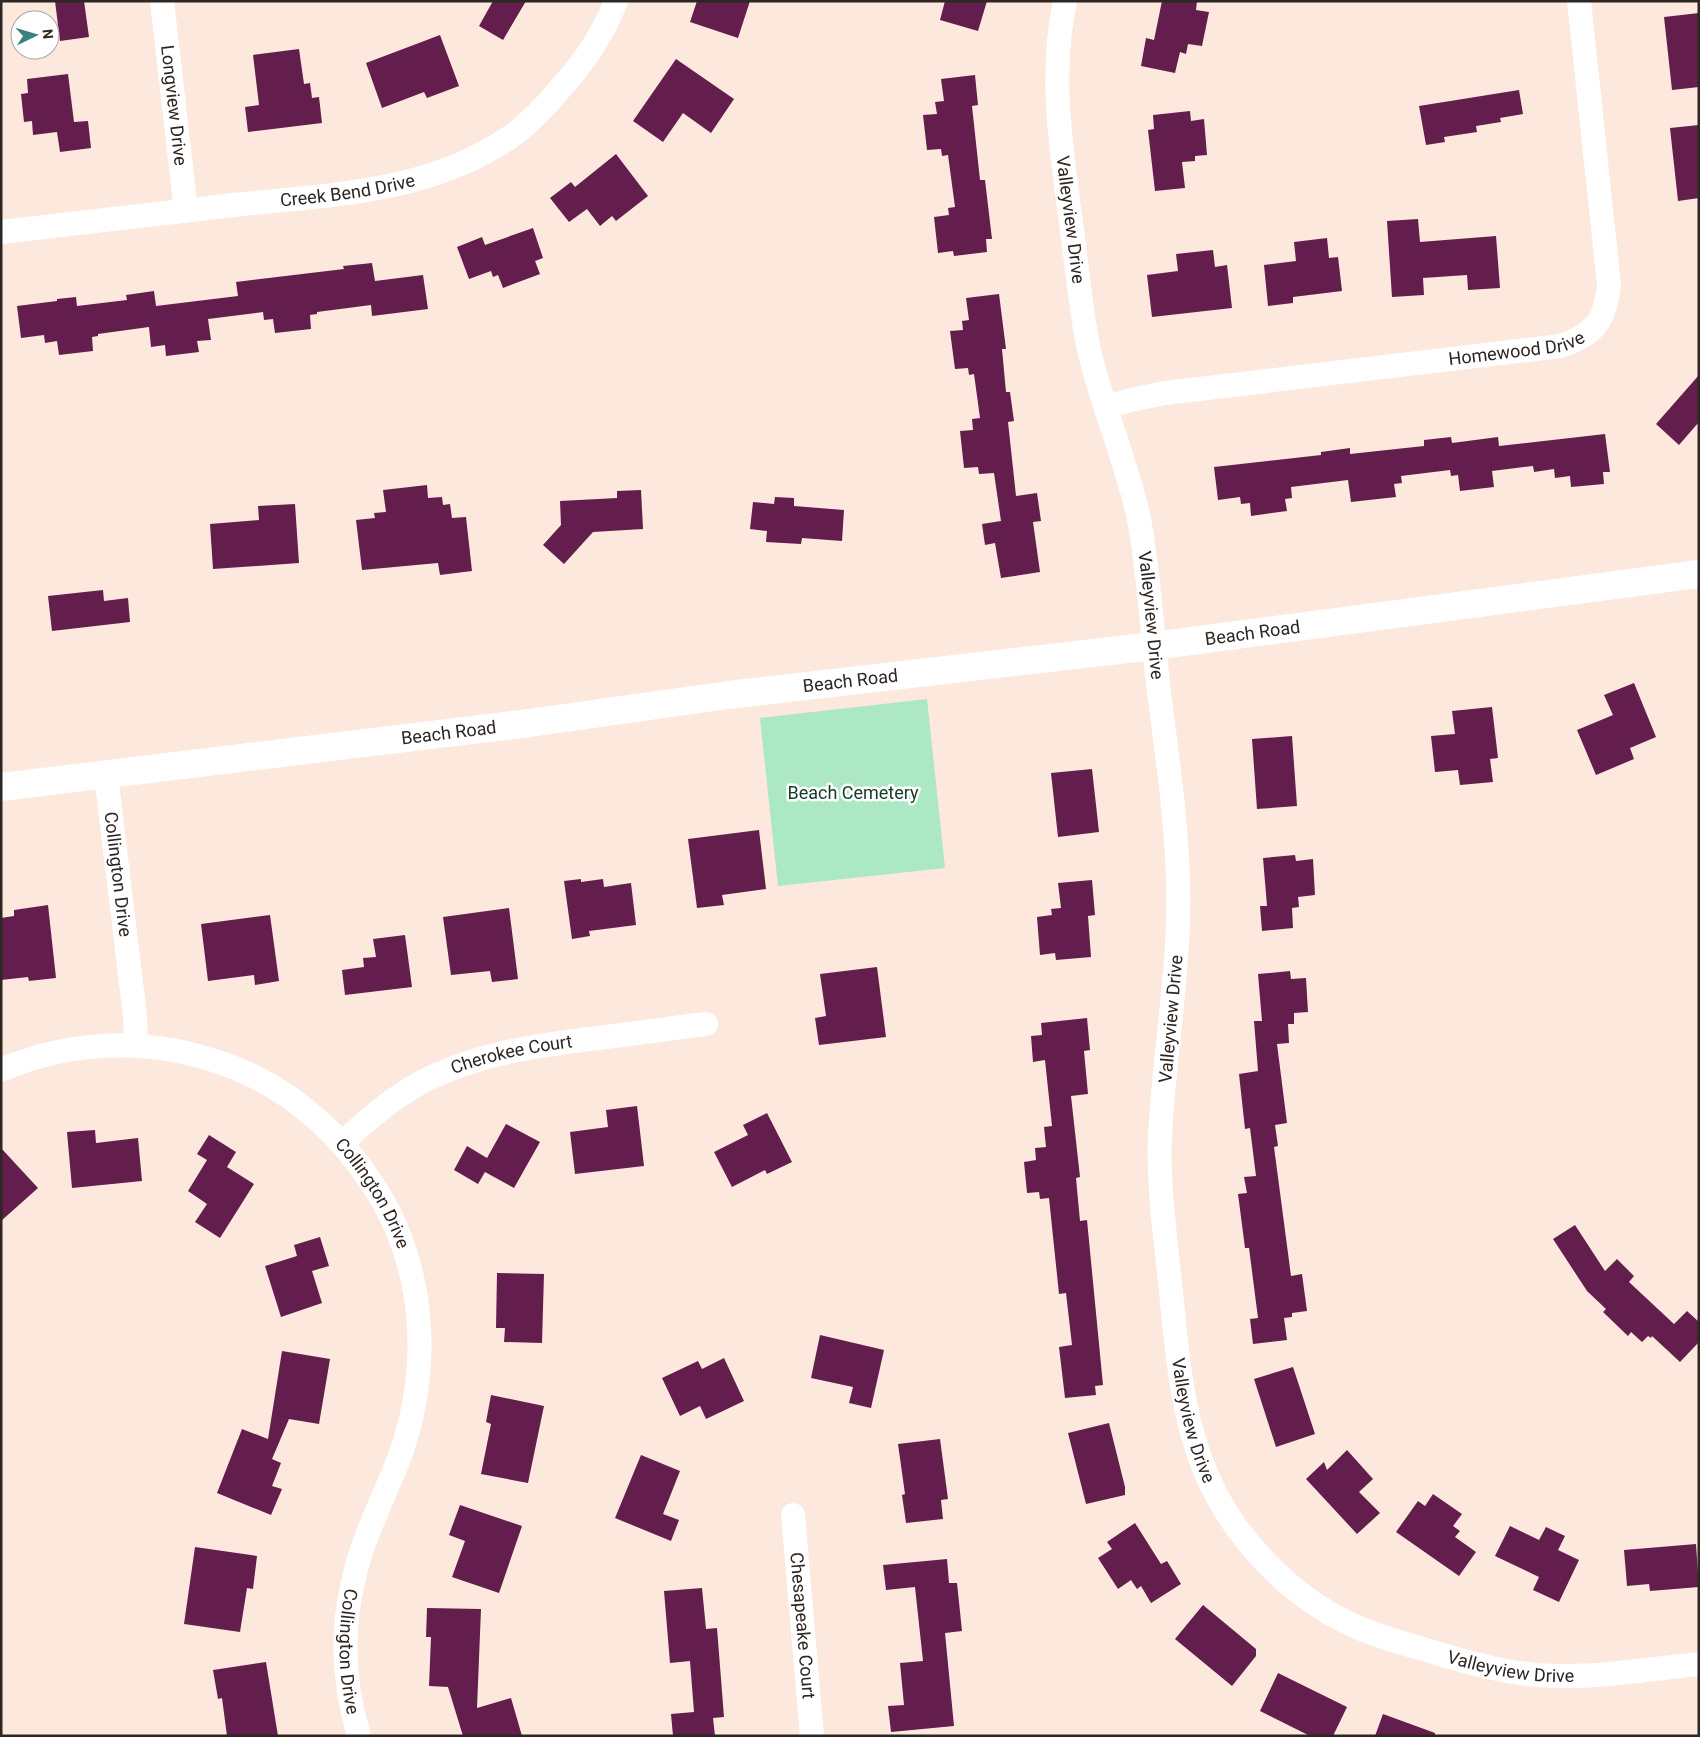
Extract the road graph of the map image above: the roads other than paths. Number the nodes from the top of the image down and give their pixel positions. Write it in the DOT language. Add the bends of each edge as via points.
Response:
graph roads {
  1 [pos="162,1"];
  2 [pos="616,1"];
  3 [pos="1065,1"];
  4 [pos="1579,1"];
  5 [pos="186,211"];
  6 [pos="1,232"];
  7 [pos="1106,407"];
  8 [pos="1699,574"];
  9 [pos="1154,646"];
  10 [pos="106,775"];
  11 [pos="1,787"];
  12 [pos="706,1024"];
  13 [pos="136,1045"];
  14 [pos="1,1070"];
  15 [pos="342,1144"];
  16 [pos="792,1515"];
  17 [pos="1699,1664"];
  18 [pos="359,1736"];
  19 [pos="812,1736"];
  1 -- 5 [label="street, Longview Drive"];
  2 -- 5 [label="street, Creek Bend Drive" via="593,48 560,90 528,123 480,156 424,178 388,187"];
  3 -- 7 [label="street, Valleyview Drive" via="1058,39 1057,111 1085,326"];
  4 -- 7 [label="street, Homewood Drive" via="1609,285 1607,305 1590,332 1561,346 1165,393"];
  5 -- 6 [label="street, Creek Bend Drive"];
  7 -- 9 [label="street, Valleyview Drive" via="1139,520"];
  8 -- 9 [label="street, Beach Road"];
  9 -- 10 [label="street, Beach Road" via="728,695"];
  9 -- 17 [label="street, Valleyview Drive" via="1178,880 1175,978 1160,1140 1164,1226 1187,1415 1211,1486 1238,1531 1266,1564 1306,1598 1363,1630 1516,1674 1600,1674"];
  10 -- 11 [label="street, Beach Road"];
  10 -- 13 [label="street, Collington Drive"];
  12 -- 15 [label="street, Cherokee Court" via="529,1047 463,1064 401,1094"];
  13 -- 14 [label="street" via="85,1047 49,1053"];
  13 -- 15 [label="street, Collington Drive" via="210,1059 264,1082 315,1117"];
  15 -- 18 [label="street, Collington Drive" via="381,1196 393,1220 415,1288 419,1322 417,1393 410,1424 362,1548 347,1618 348,1684"];
  16 -- 19 [label="street, Chesapeake Court"];
}
